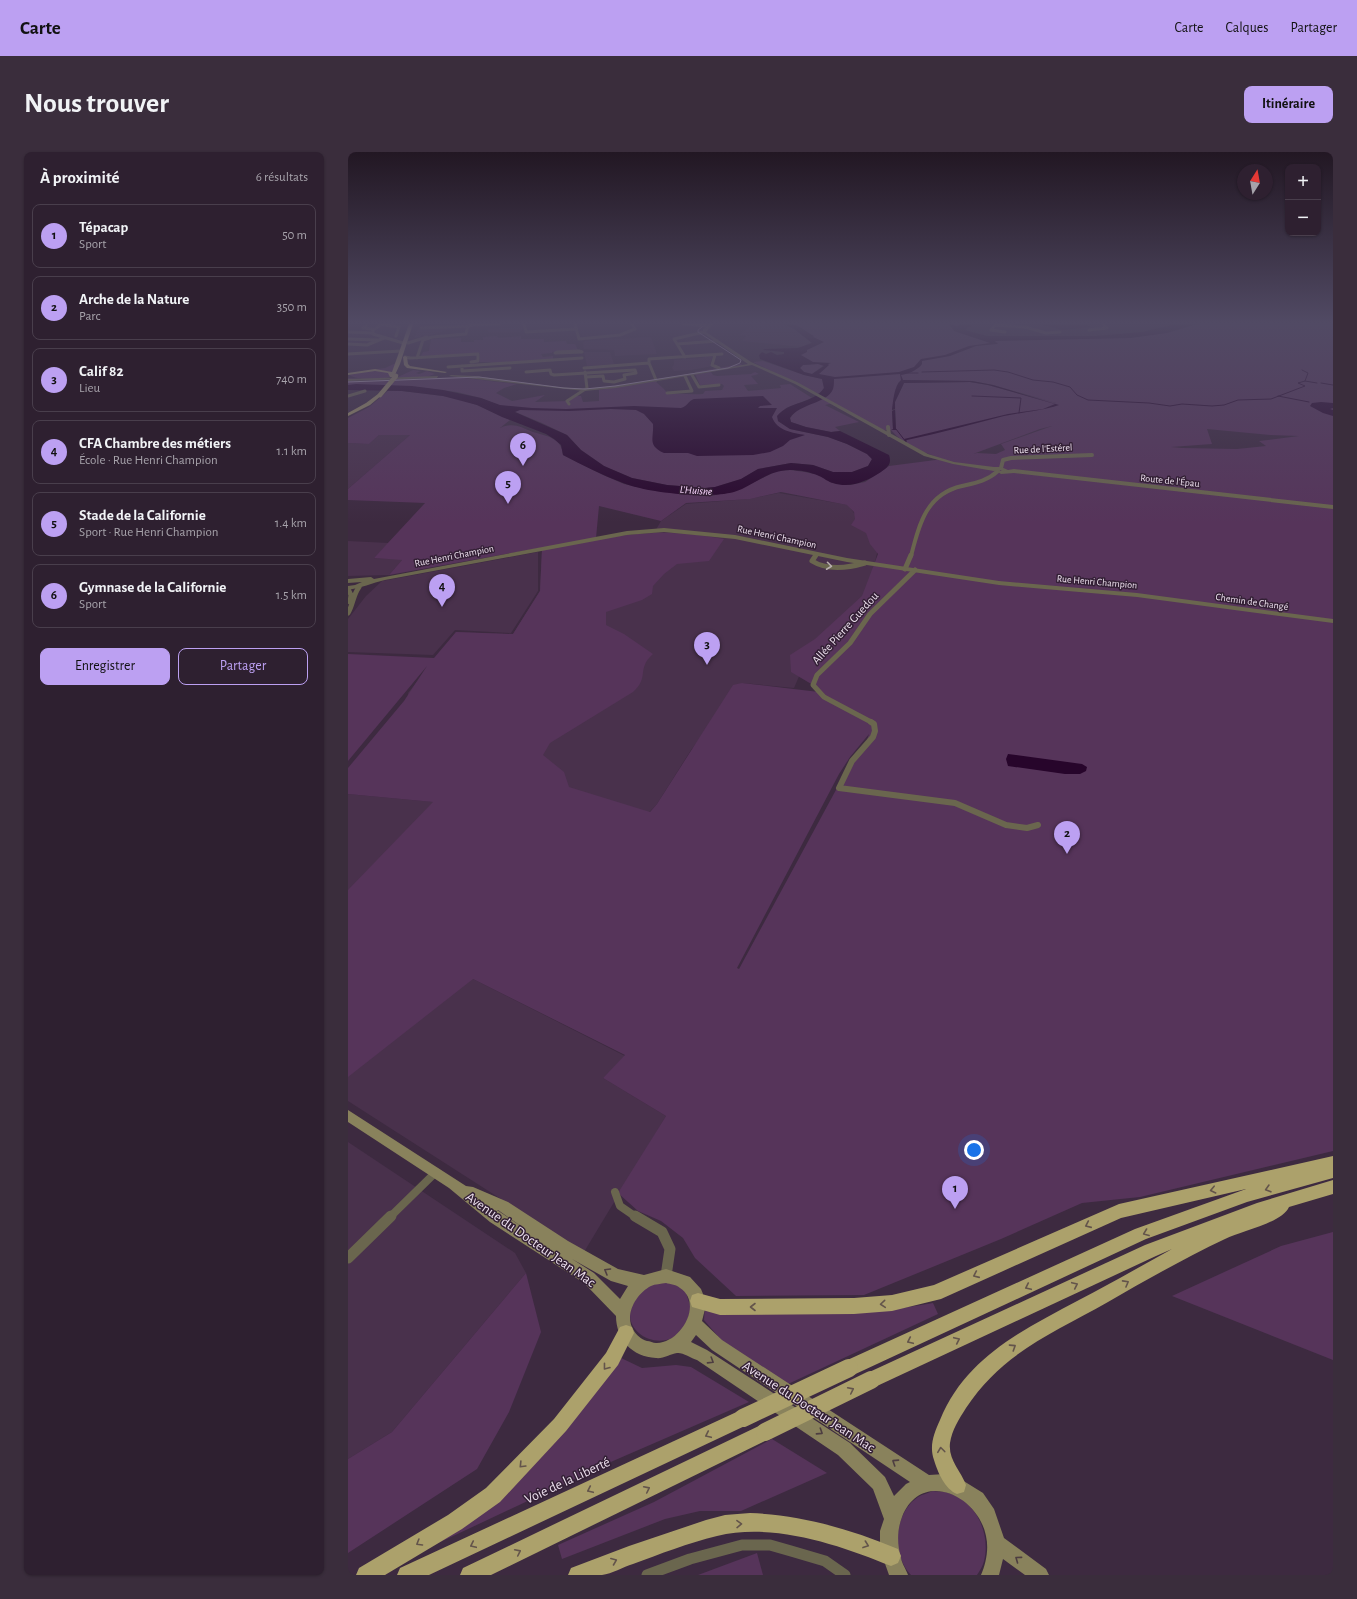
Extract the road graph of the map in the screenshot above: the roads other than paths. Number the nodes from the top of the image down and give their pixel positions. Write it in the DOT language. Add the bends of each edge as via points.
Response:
graph roads {
  1 [pos="381,390"];
  2 [pos="583,390"];
  3 [pos="692,390"];
  4 [pos="809,390"];
  5 [pos="365,391"];
  6 [pos="667,393"];
  7 [pos="348,396"];
  8 [pos="569,404"];
  9 [pos="348,414"];
  10 [pos="888,427"];
  11 [pos="889,435"];
  12 [pos="1092,455"];
  13 [pos="1000,470"];
  14 [pos="1333,507"];
  15 [pos="816,554"];
  16 [pos="853,564"];
  17 [pos="905,569"];
  18 [pos="915,570"];
  19 [pos="349,580"];
  20 [pos="362,583"];
  21 [pos="348,589"];
  22 [pos="1168,599"];
  23 [pos="348,607"];
  24 [pos="348,613"];
  25 [pos="1333,621"];
  26 [pos="1038,825"];
  27 [pos="348,1116"];
  28 [pos="1333,1162"];
  29 [pos="1333,1171"];
  30 [pos="436,1172"];
  31 [pos="454,1184"];
  32 [pos="1333,1187"];
  33 [pos="615,1192"];
  34 [pos="1291,1199"];
  35 [pos="348,1258"];
  36 [pos="666,1276"];
  37 [pos="644,1282"];
  38 [pos="698,1300"];
  39 [pos="623,1313"];
  40 [pos="695,1324"];
  41 [pos="626,1333"];
  42 [pos="676,1344"];
  43 [pos="927,1483"];
  44 [pos="957,1485"];
  45 [pos="892,1517"];
  46 [pos="996,1543"];
  47 [pos="891,1556"];
  48 [pos="366,1575"];
  49 [pos="407,1575"];
  50 [pos="470,1575"];
  51 [pos="578,1575"];
  52 [pos="647,1575"];
  53 [pos="845,1575"];
  54 [pos="899,1575"];
  55 [pos="990,1575"];
  56 [pos="1040,1575"];
  1 -- 9 [label="main road, bridge"];
  2 -- 8 [label="street" via="567,401"];
  3 -- 6 [label="street"];
  4 -- 11 [label="street"];
  5 -- 7 [label="street"];
  10 -- 11 [label="street"];
  11 -- 13 [label="street" via="939,460"];
  12 -- 13 [label="street, Rue de l'Estérel" via="1011,458 1003,460"];
  13 -- 14 [label="street, Route de l'Épau"];
  13 -- 17 [label="street" via="988,480 954,487 938,496 919,525"];
  15 -- 16 [label="street, Rue Henri Champion"];
  15 -- 16 [label="street, one-way" via="812,561 819,565 842,568"];
  15 -- 20 [label="street, Rue Henri Champion" via="735,537 654,530"];
  16 -- 17 [label="street, Rue Henri Champion" via="865,563"];
  17 -- 18 [label="street, Rue Henri Champion"];
  18 -- 22 [label="street, Rue Henri Champion" via="999,583"];
  18 -- 26 [label="street, Allée Pierre Guedou" via="870,614 850,642 818,675 813,685 824,697 874,724 875,732 847,769 839,788 954,802 997,823 1027,829"];
  19 -- 20 [label="street"];
  20 -- 21 [label="street"];
  20 -- 24 [label="street" via="356,591"];
  21 -- 23 [label="street" via="351,595"];
  22 -- 25 [label="street, Chemin de Changé"];
  27 -- 30 [label="main road"];
  28 -- 38 [label="highway, one-way" via="1119,1211 935,1293 892,1303 854,1306 720,1307"];
  29 -- 49 [label="highway, Voie de la Liberté, one-way, bridge" via="1247,1195 1141,1234"];
  30 -- 31 [label="main road"];
  30 -- 35 [label="street"];
  37 -- 31 [label="main road, Avenue du Docteur Jean Mac, one-way" via="616,1276 563,1246 503,1206"];
  31 -- 39 [label="main road, Avenue du Docteur Jean Mac" via="495,1217 589,1278"];
  32 -- 34 [label="highway"];
  33 -- 36 [label="street" via="620,1206 662,1232 670,1249"];
  44 -- 34 [label="highway, one-way" via="942,1457 943,1432 966,1392 988,1366 1014,1346 1070,1314 1194,1246 1268,1215"];
  50 -- 34 [label="highway, one-way, bridge" via="871,1380 1151,1250"];
  36 -- 37 [label="main road"];
  36 -- 38 [label="main road" via="679,1278 688,1284"];
  37 -- 39 [label="main road" via="629,1296"];
  38 -- 40 [label="main road"];
  39 -- 41 [label="main road"];
  40 -- 42 [label="main road"];
  43 -- 40 [label="main road, Avenue du Docteur Jean Mac, one-way" via="717,1345"];
  41 -- 42 [label="main road" via="634,1343 651,1350 660,1350"];
  41 -- 48 [label="highway, one-way" via="612,1359 560,1425 493,1494 455,1522"];
  42 -- 45 [label="main road, Avenue du Docteur Jean Mac, one-way" via="702,1355 844,1449 878,1483 884,1492"];
  43 -- 44 [label="main road"];
  43 -- 45 [label="main road" via="906,1495"];
  44 -- 46 [label="main road" via="971,1494 983,1507 992,1524"];
  45 -- 47 [label="main road" via="889,1543"];
  46 -- 55 [label="main road"];
  56 -- 46 [label="main road, one-way"];
  51 -- 47 [label="highway, one-way" via="633,1553 730,1524 758,1523 796,1528 852,1540"];
  47 -- 54 [label="main road"];
  52 -- 53 [label="street" via="690,1559 742,1545 770,1545 826,1561"];
}
